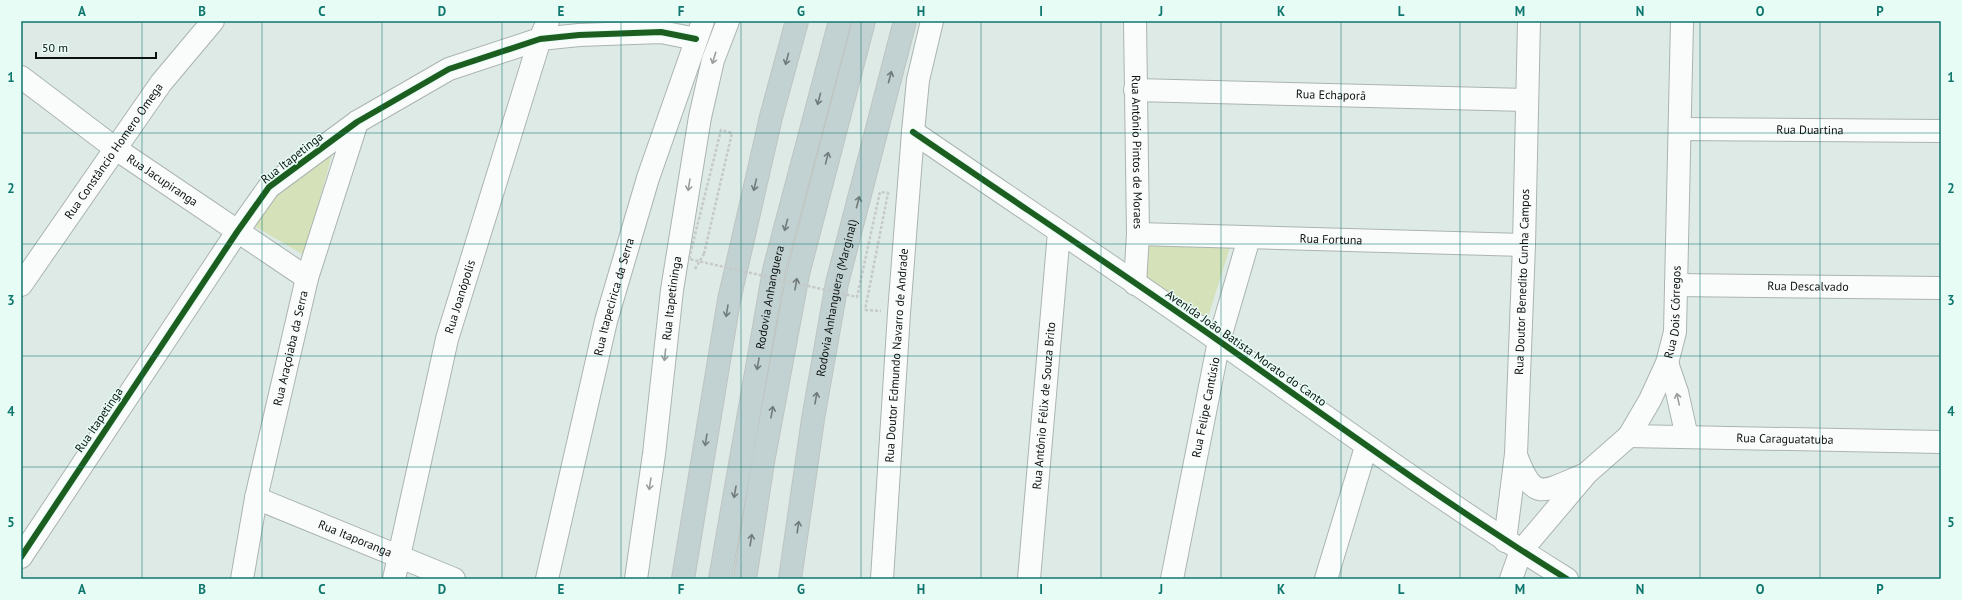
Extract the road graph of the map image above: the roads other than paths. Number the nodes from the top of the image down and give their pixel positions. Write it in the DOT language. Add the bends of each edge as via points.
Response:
graph roads {
  1 [pos="213,21"];
  2 [pos="728,21"];
  3 [pos="798,21"];
  4 [pos="840,21"];
  5 [pos="864,21"];
  6 [pos="905,21"];
  7 [pos="932,21"];
  8 [pos="1135,21"];
  9 [pos="1529,21"];
  10 [pos="1682,21"];
  11 [pos="544,30"];
  12 [pos="700,30"];
  13 [pos="21,77"];
  14 [pos="1135,90"];
  15 [pos="1527,100"];
  16 [pos="357,122"];
  17 [pos="1680,129"];
  18 [pos="1941,131"];
  19 [pos="913,132"];
  20 [pos="116,149"];
  21 [pos="237,232"];
  22 [pos="1059,232"];
  23 [pos="1138,234"];
  24 [pos="1249,238"];
  25 [pos="1524,245"];
  26 [pos="307,278"];
  27 [pos="1135,284"];
  28 [pos="1676,284"];
  29 [pos="21,285"];
  30 [pos="1941,288"];
  31 [pos="1219,341"];
  32 [pos="1667,363"];
  33 [pos="1629,436"];
  34 [pos="1687,437"];
  35 [pos="1941,442"];
  36 [pos="1366,447"];
  37 [pos="1516,454"];
  38 [pos="1587,473"];
  39 [pos="1538,488"];
  40 [pos="256,498"];
  41 [pos="1510,501"];
  42 [pos="1546,521"];
  43 [pos="1513,546"];
  44 [pos="398,556"];
  45 [pos="21,557"];
  46 [pos="242,579"];
  47 [pos="394,579"];
  48 [pos="454,579"];
  49 [pos="547,579"];
  50 [pos="636,579"];
  51 [pos="683,579"];
  52 [pos="720,579"];
  53 [pos="745,579"];
  54 [pos="790,579"];
  55 [pos="882,579"];
  56 [pos="1029,579"];
  57 [pos="1172,579"];
  58 [pos="1326,579"];
  59 [pos="1511,579"];
  60 [pos="1567,579"];
  1 -- 20 [label="street, Rua Constâncio Homero Omega" via="161,83"];
  2 -- 50 [label="street, Rua Itapetininga, one-way" via="713,60 700,117 672,290 654,454"];
  3 -- 51 [label="highway, one-way" via="771,117 729,300"];
  4 -- 52 [label="highway, Rodovia Anhanguera, one-way" via="774,270"];
  53 -- 5 [label="highway, Rodovia Anhanguera, one-way" via="763,462 798,274"];
  54 -- 6 [label="highway, Rodovia Anhanguera (Marginal), one-way" via="813,419 837,282"];
  7 -- 19 [label="street, Rua Doutor Edmundo Navarro de Andrade" via="918,80"];
  8 -- 14 [label="street, Rua Antônio Pintos de Moraes"];
  9 -- 15 [label="street, Rua Doutor Benedito Cunha Campos"];
  10 -- 17 [label="street, Rua Dois Córregos"];
  11 -- 12 [label="street, Rua Itapetinga" via="579,35"];
  11 -- 16 [label="street, Rua Itapetinga" via="449,69"];
  11 -- 44 [label="street, Rua Joanópolis" via="447,339"];
  12 -- 49 [label="street, Rua Itapecirica da Serra" via="648,178 606,321"];
  13 -- 20 [label="street, Rua Jacupiranga"];
  14 -- 15 [label="street, Rua Echaporã"];
  14 -- 23 [label="street, Rua Antônio Pintos de Moraes"];
  15 -- 25 [label="street, Rua Doutor Benedito Cunha Campos"];
  16 -- 21 [label="street, Rua Itapetinga" via="269,187"];
  16 -- 26 [label="street, Rua Araçoiaba da Serra"];
  17 -- 18 [label="street, Rua Duartina"];
  17 -- 28 [label="street, Rua Dois Córregos"];
  19 -- 22 [label="street, Avenida João Batista Morato do Canto"];
  19 -- 55 [label="street, Rua Doutor Edmundo Navarro de Andrade"];
  20 -- 21 [label="street, Rua Jacupiranga"];
  20 -- 29 [label="street, Rua Constâncio Homero Omega"];
  21 -- 26 [label="street, Rua Jacupiranga"];
  21 -- 45 [label="street, Rua Itapetinga"];
  22 -- 27 [label="street, Avenida João Batista Morato do Canto"];
  22 -- 56 [label="street, Rua Antônio Félix de Souza Brito"];
  23 -- 24 [label="street, Rua Fortuna"];
  23 -- 27 [label="street, Rua Antônio Pintos de Moraes"];
  24 -- 25 [label="street, Rua Fortuna"];
  24 -- 31 [label="street, Rua Felipe Cantúsio"];
  25 -- 37 [label="street, Rua Doutor Benedito Cunha Campos"];
  26 -- 40 [label="street, Rua Araçoiaba da Serra"];
  27 -- 31 [label="street, Avenida João Batista Morato do Canto"];
  28 -- 30 [label="street, Rua Descalvado"];
  28 -- 32 [label="street, Rua Dois Córregos" via="1675,332"];
  31 -- 36 [label="street, Avenida João Batista Morato do Canto"];
  31 -- 57 [label="street, Rua Felipe Cantúsio"];
  32 -- 33 [label="street, Rua Dois Córregos" via="1650,400"];
  34 -- 32 [label="street, one-way" via="1677,392"];
  33 -- 34 [label="street, Rua Caraguatatuba"];
  33 -- 38 [label="street, Rua Dois Córregos"];
  34 -- 35 [label="street, Rua Caraguatatuba"];
  36 -- 43 [label="street, Avenida João Batista Morato do Canto"];
  36 -- 58 [label="street"];
  37 -- 39 [label="street" via="1527,480"];
  37 -- 41 [label="street, Rua Doutor Benedito Cunha Campos"];
  38 -- 39 [label="street" via="1555,488"];
  38 -- 42 [label="street, Rua Dois Córregos"];
  39 -- 41 [label="street" via="1522,493"];
  39 -- 42 [label="street" via="1544,496"];
  40 -- 44 [label="street, Rua Itaporanga"];
  40 -- 46 [label="street, Rua Araçoiaba da Serra"];
  41 -- 43 [label="street, Rua Doutor Benedito Cunha Campos"];
  42 -- 43 [label="street, Rua Dois Córregos"];
  43 -- 59 [label="street"];
  43 -- 60 [label="street, Avenida João Batista Morato do Canto"];
  44 -- 47 [label="street, Rua Joanópolis"];
  44 -- 48 [label="street, Rua Itaporanga"];
}
